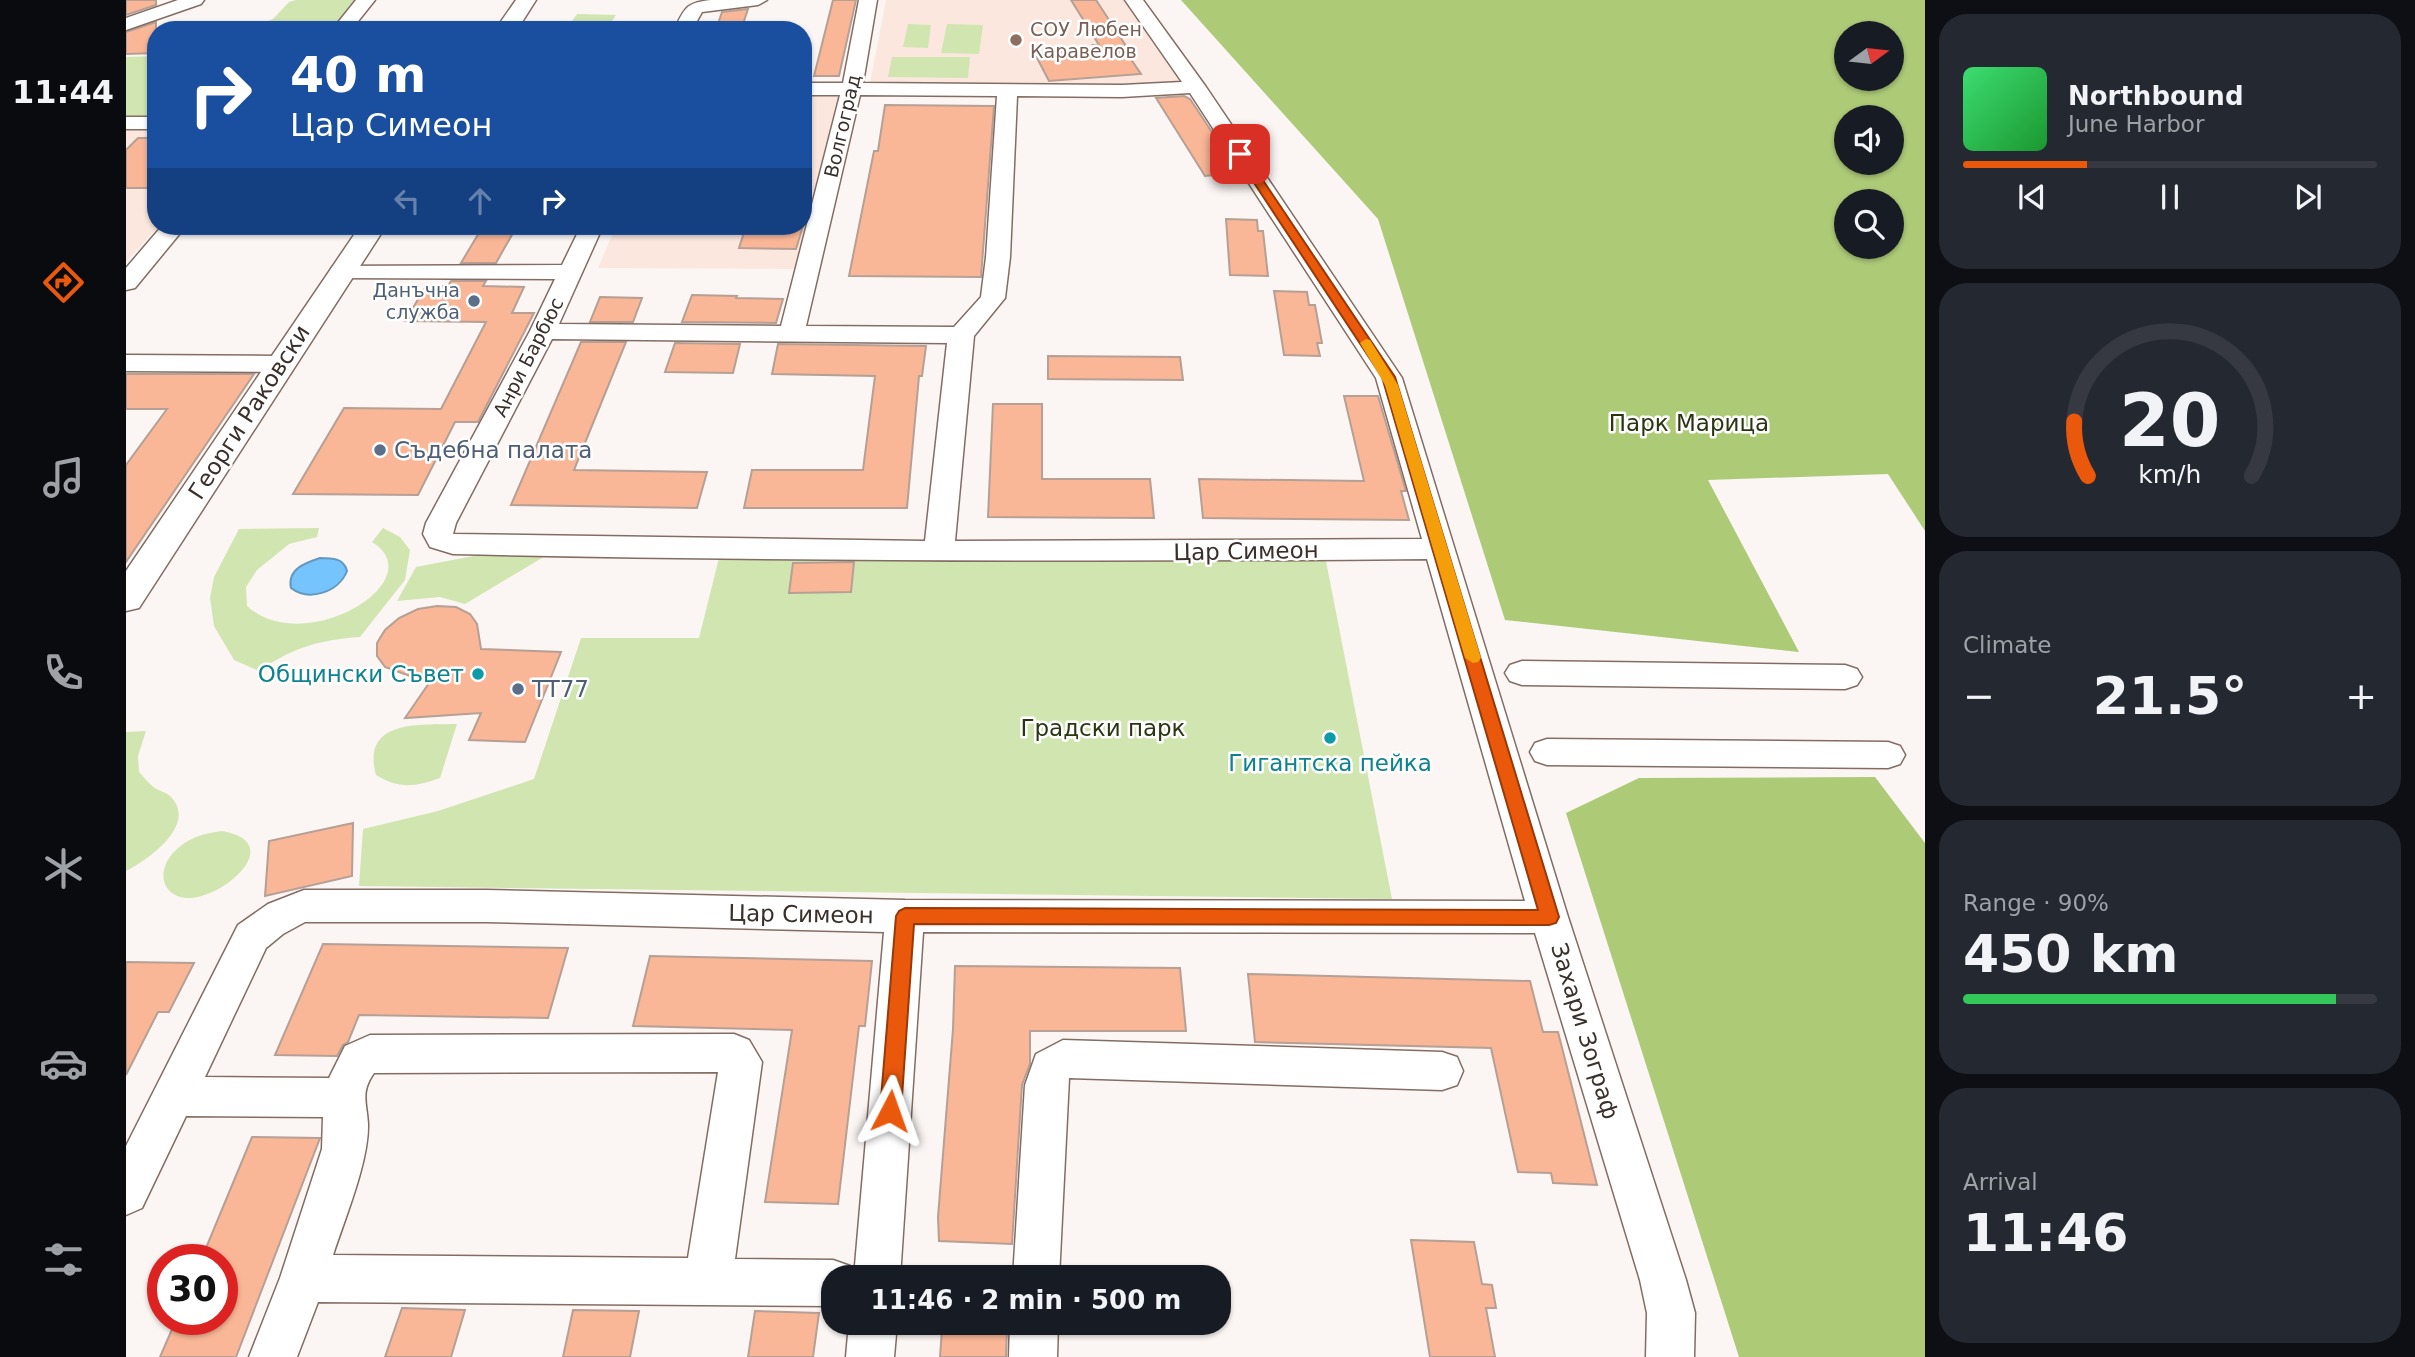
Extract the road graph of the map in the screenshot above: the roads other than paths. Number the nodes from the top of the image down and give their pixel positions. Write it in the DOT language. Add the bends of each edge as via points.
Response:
graph roads {
  1 [pos="195,0"];
  2 [pos="366,0"];
  3 [pos="526,0"];
  4 [pos="758,0"];
  5 [pos="868,0"];
  6 [pos="1134,0"];
  7 [pos="348,21"];
  8 [pos="512,21"];
  9 [pos="688,21"];
  10 [pos="126,24"];
  11 [pos="1196,87"];
  12 [pos="812,89"];
  13 [pos="852,89"];
  14 [pos="1007,90"];
  15 [pos="126,123"];
  16 [pos="147,123"];
  17 [pos="166,235"];
  18 [pos="367,235"];
  19 [pos="588,235"];
  20 [pos="342,271"];
  21 [pos="570,272"];
  22 [pos="126,283"];
  23 [pos="543,331"];
  24 [pos="792,332"];
  25 [pos="961,335"];
  26 [pos="126,363"];
  27 [pos="280,364"];
  28 [pos="441,523"];
  29 [pos="939,549"];
  30 [pos="1440,549"];
  31 [pos="126,599"];
  32 [pos="1522,673"];
  33 [pos="1845,677"];
  34 [pos="1548,752"];
  35 [pos="1888,755"];
  36 [pos="905,916"];
  37 [pos="1549,917"];
  38 [pos="1442,1072"];
  39 [pos="173,1096"];
  40 [pos="342,1098"];
  41 [pos="126,1193"];
  42 [pos="878,1265"];
  43 [pos="1037,1265"];
  44 [pos="303,1278"];
  45 [pos="708,1282"];
  46 [pos="821,1283"];
  47 [pos="872,1335"];
  48 [pos="1034,1335"];
  49 [pos="273,1357"];
  50 [pos="870,1357"];
  51 [pos="1033,1357"];
  52 [pos="1670,1357"];
  1 -- 10 [label="street"];
  2 -- 7 [label="street"];
  3 -- 8 [label="street"];
  4 -- 9 [label="street" via="697,7"];
  5 -- 13 [label="street, Волгоград"];
  6 -- 11 [label="street, Захари Зограф"];
  11 -- 14 [label="street"];
  11 -- 30 [label="street, Захари Зограф" via="1389,377"];
  12 -- 13 [label="street"];
  13 -- 14 [label="street"];
  13 -- 24 [label="street, Волгоград"];
  14 -- 25 [label="street" via="993,298"];
  15 -- 16 [label="street"];
  17 -- 22 [label="street"];
  18 -- 20 [label="street, Георги Раковски"];
  19 -- 21 [label="street, Анри Барбюс"];
  20 -- 21 [label="street"];
  20 -- 27 [label="street, Георги Раковски"];
  21 -- 23 [label="street, Анри Барбюс"];
  23 -- 24 [label="street"];
  23 -- 28 [label="street, Анри Барбюс"];
  24 -- 25 [label="street"];
  25 -- 29 [label="street"];
  26 -- 27 [label="street"];
  27 -- 31 [label="street, Георги Раковски"];
  28 -- 29 [label="street, Цар Симеон" via="441,540 453,544"];
  29 -- 30 [label="street, Цар Симеон"];
  30 -- 37 [label="street, Захари Зограф"];
  32 -- 33 [label="street"];
  34 -- 35 [label="street"];
  36 -- 37 [label="street, Цар Симеон"];
  36 -- 39 [label="street, Цар Симеон" via="304,906 269,921 252,937"];
  36 -- 42 [label="street"];
  37 -- 52 [label="street, Захари Зограф" via="1663,1280 1671,1313"];
  38 -- 43 [label="street" via="1063,1059 1051,1067 1046,1085"];
  39 -- 40 [label="street"];
  39 -- 41 [label="street, Цар Симеон"];
  40 -- 44 [label="street" via="344,1149"];
  40 -- 45 [label="street" via="354,1067 370,1054 734,1053 741,1062"];
  44 -- 45 [label="street"];
  44 -- 49 [label="street"];
  45 -- 46 [label="street"];
  47 -- 50 [label="street"];
  48 -- 51 [label="street"];
}
